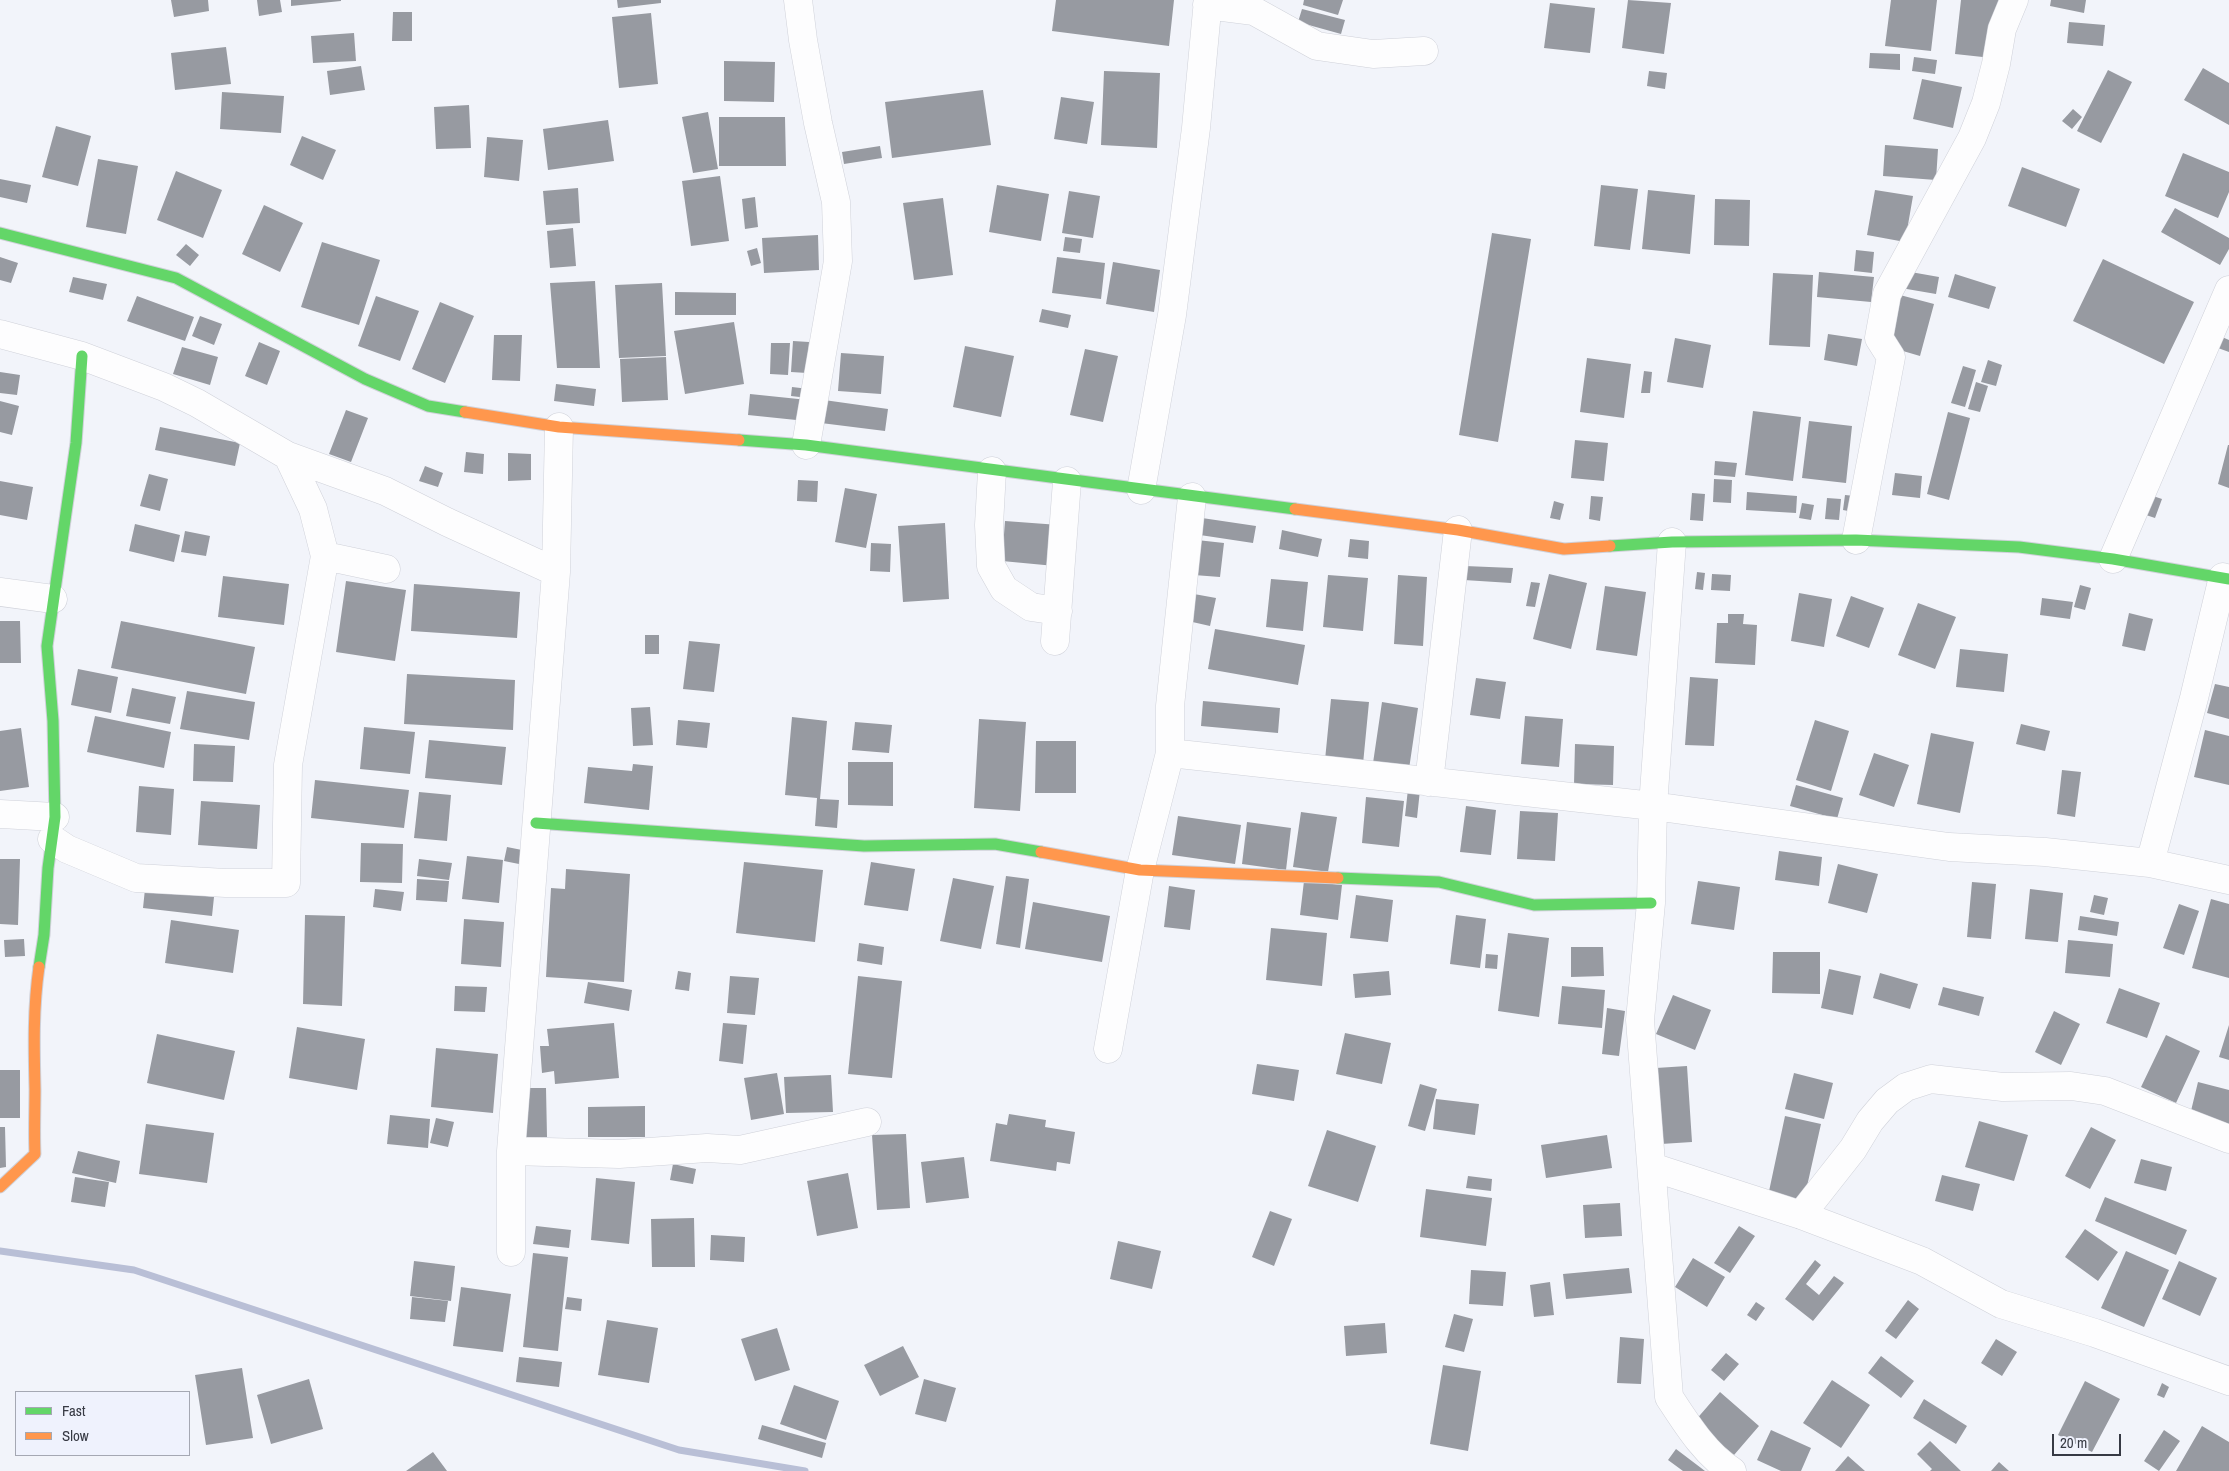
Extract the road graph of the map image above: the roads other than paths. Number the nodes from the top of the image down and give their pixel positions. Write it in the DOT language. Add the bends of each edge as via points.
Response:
graph roads {
  1 [pos="798,0"];
  2 [pos="2014,0"];
  3 [pos="1207,3"];
  4 [pos="1424,51"];
  5 [pos="0,233"];
  6 [pos="2229,290"];
  7 [pos="0,334"];
  8 [pos="82,356"];
  9 [pos="559,428"];
  10 [pos="806,445"];
  11 [pos="288,456"];
  12 [pos="992,471"];
  13 [pos="1067,481"];
  14 [pos="1140,490"];
  15 [pos="1192,497"];
  16 [pos="1458,530"];
  17 [pos="1856,540"];
  18 [pos="1672,542"];
  19 [pos="325,556"];
  20 [pos="2113,559"];
  21 [pos="386,569"];
  22 [pos="556,572"];
  23 [pos="2226,578"];
  24 [pos="0,592"];
  25 [pos="53,599"];
  26 [pos="1058,612"];
  27 [pos="1055,641"];
  28 [pos="1170,753"];
  29 [pos="1429,782"];
  30 [pos="1653,806"];
  31 [pos="0,814"];
  32 [pos="536,823"];
  33 [pos="54,828"];
  34 [pos="2150,862"];
  35 [pos="1140,870"];
  36 [pos="2229,880"];
  37 [pos="1651,903"];
  38 [pos="1108,1049"];
  39 [pos="867,1122"];
  40 [pos="2229,1139"];
  41 [pos="511,1151"];
  42 [pos="1652,1167"];
  43 [pos="0,1187"];
  44 [pos="1801,1215"];
  45 [pos="511,1252"];
  46 [pos="2229,1381"];
  47 [pos="1732,1471"];
  1 -- 10 [label="street" via="816,114 836,202 838,262"];
  2 -- 17 [label="street" via="2002,29 1986,103 1972,138 1887,294 1879,338 1892,357"];
  3 -- 4 [label="street" via="1254,11 1317,46 1373,54"];
  3 -- 14 [label="street" via="1196,128 1173,305"];
  5 -- 9 [label="street" via="176,278 364,379 428,406"];
  6 -- 20 [label="street"];
  7 -- 8 [label="street"];
  8 -- 11 [label="street" via="164,386"];
  8 -- 25 [label="street" via="76,443"];
  9 -- 10 [label="street"];
  9 -- 22 [label="street"];
  10 -- 12 [label="street"];
  11 -- 19 [label="street" via="313,509"];
  11 -- 22 [label="street" via="385,491"];
  12 -- 13 [label="street"];
  12 -- 26 [label="street" via="991,566 1004,589 1031,607"];
  13 -- 14 [label="street"];
  13 -- 26 [label="street"];
  14 -- 15 [label="street"];
  15 -- 16 [label="street"];
  15 -- 28 [label="street" via="1170,706"];
  16 -- 18 [label="street" via="1564,549"];
  16 -- 29 [label="street"];
  17 -- 18 [label="street"];
  17 -- 20 [label="street" via="2019,547"];
  18 -- 30 [label="street"];
  19 -- 21 [label="street"];
  19 -- 33 [label="street" via="288,765 286,883 136,878 67,849"];
  20 -- 23 [label="street"];
  22 -- 32 [label="street"];
  23 -- 34 [label="street"];
  24 -- 25 [label="street"];
  25 -- 33 [label="street" via="47,646 53,721"];
  26 -- 27 [label="street"];
  28 -- 29 [label="street"];
  28 -- 35 [label="street"];
  29 -- 30 [label="street"];
  30 -- 34 [label="street" via="1949,847"];
  30 -- 37 [label="street"];
  31 -- 33 [label="street"];
  32 -- 35 [label="street" via="864,846 996,844"];
  32 -- 41 [label="street"];
  33 -- 43 [label="street" via="34,1002 35,1154"];
  34 -- 36 [label="street"];
  35 -- 37 [label="street" via="1439,882 1534,906"];
  35 -- 38 [label="street"];
  37 -- 42 [label="street" via="1640,1020"];
  39 -- 41 [label="street" via="740,1150 707,1148 619,1154"];
  40 -- 44 [label="street" via="2105,1091 2071,1086 2003,1087 1931,1079 1906,1087 1887,1101"];
  41 -- 45 [label="street"];
  42 -- 44 [label="street"];
  42 -- 47 [label="street" via="1669,1397 1691,1431"];
  44 -- 46 [label="street" via="1922,1261 2001,1304 2095,1333"];
}
